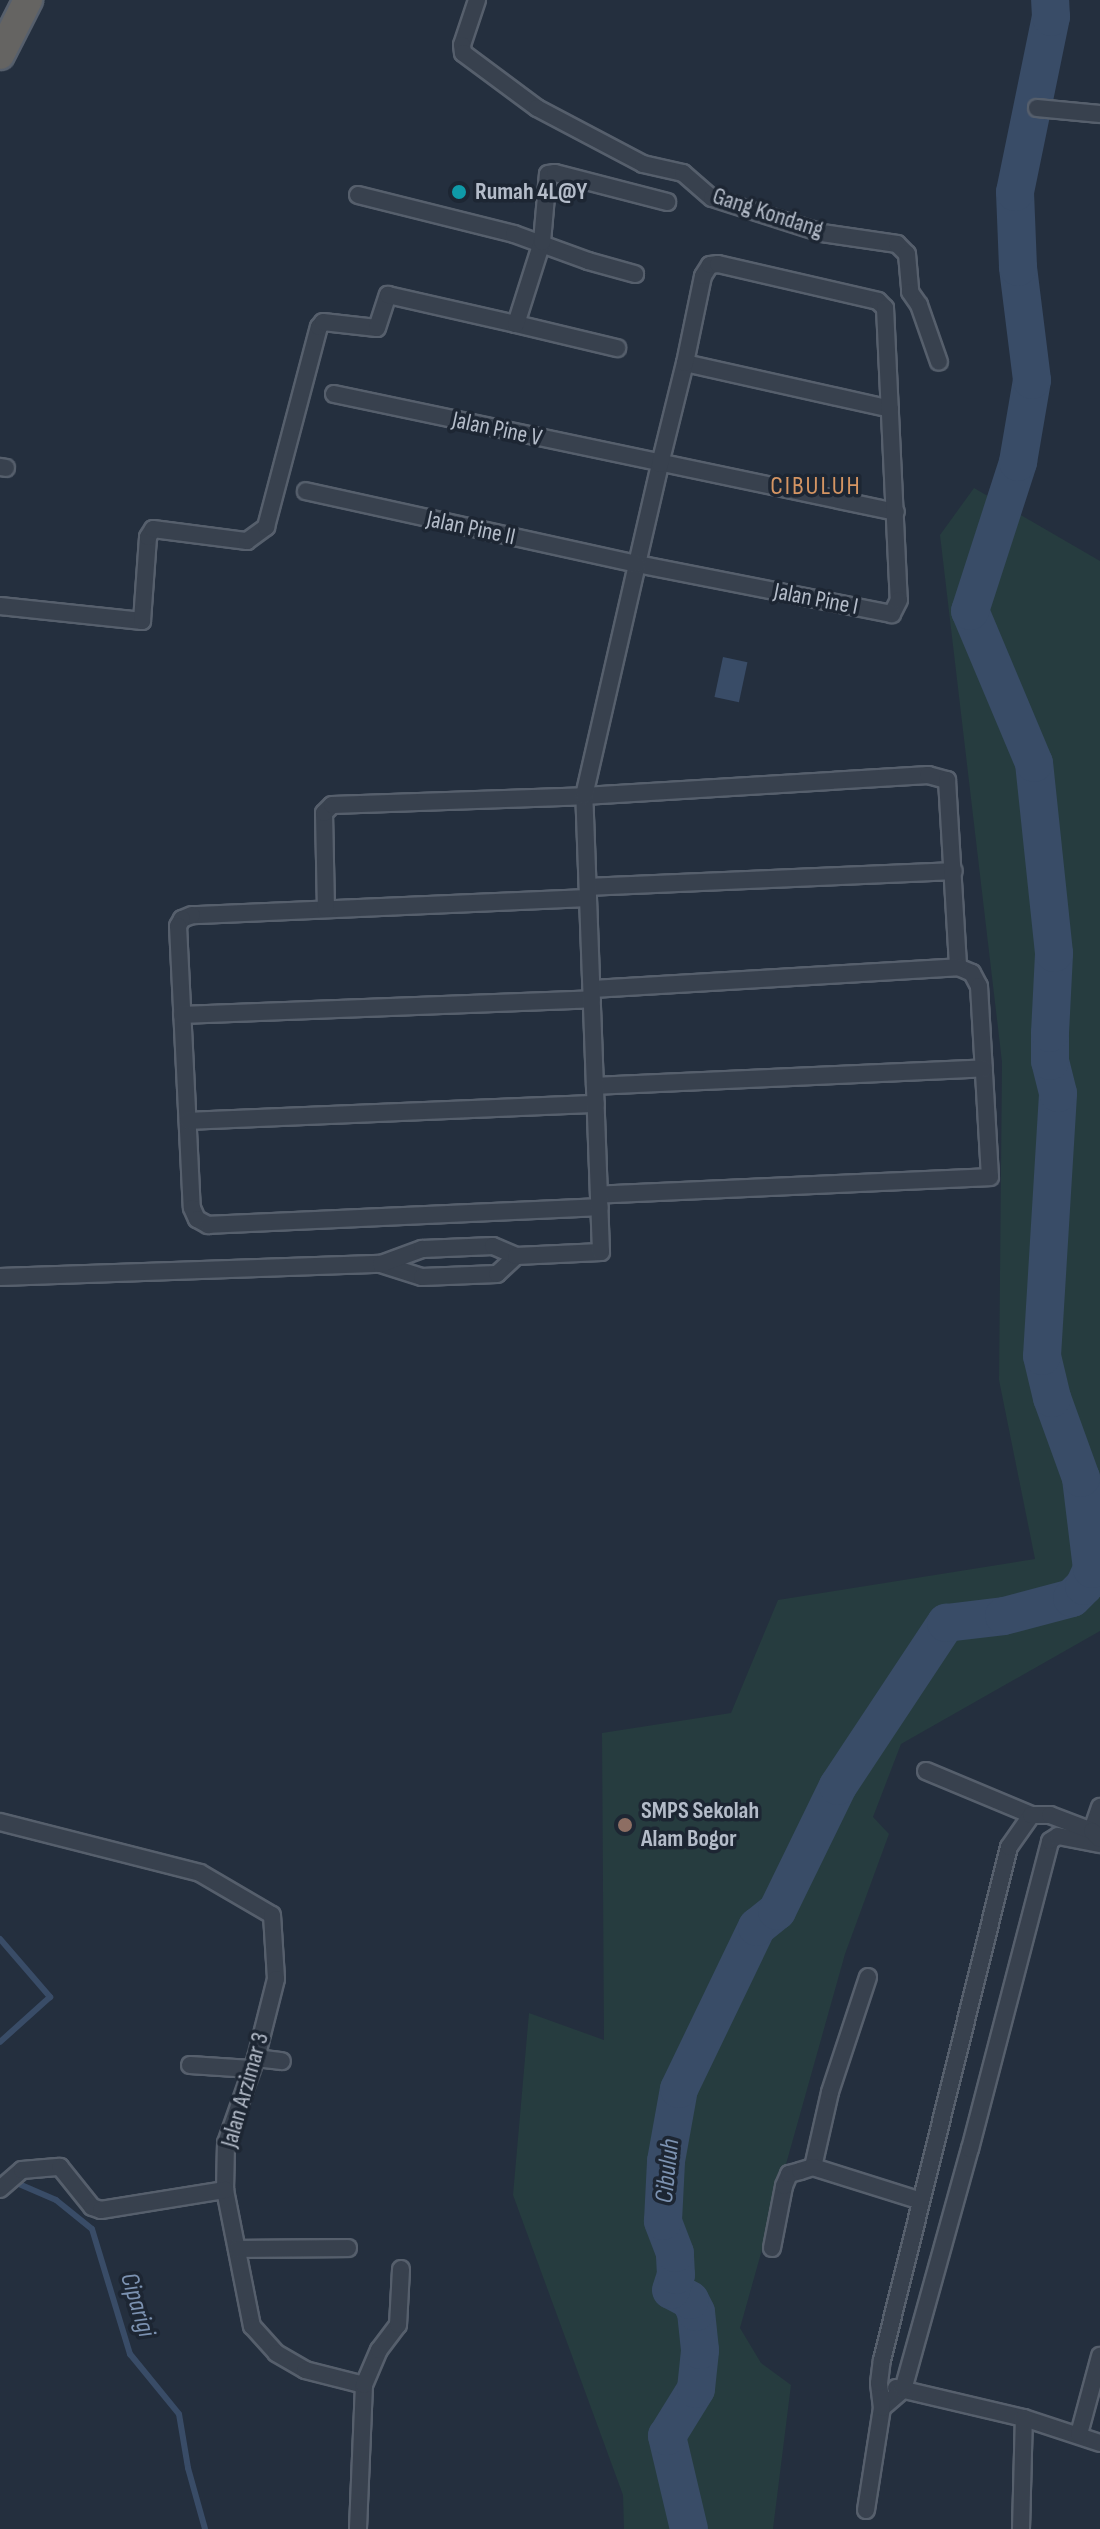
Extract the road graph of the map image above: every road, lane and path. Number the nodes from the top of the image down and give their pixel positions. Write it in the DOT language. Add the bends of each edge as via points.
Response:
graph roads {
  1 [pos="28,0"];
  2 [pos="477,0"];
  3 [pos="0,55"];
  4 [pos="1037,108"];
  5 [pos="1100,114"];
  6 [pos="358,195"];
  7 [pos="667,202"];
  8 [pos="542,242"];
  9 [pos="635,274"];
  10 [pos="516,324"];
  11 [pos="617,348"];
  12 [pos="939,362"];
  13 [pos="685,363"];
  14 [pos="334,394"];
  15 [pos="890,409"];
  16 [pos="660,464"];
  17 [pos="306,491"];
  18 [pos="896,512"];
  19 [pos="637,564"];
  20 [pos="0,606"];
  21 [pos="584,796"];
  22 [pos="954,871"];
  23 [pos="588,893"];
  24 [pos="326,909"];
  25 [pos="958,967"];
  26 [pos="592,994"];
  27 [pos="182,1015"];
  28 [pos="984,1068"];
  29 [pos="595,1086"];
  30 [pos="596,1104"];
  31 [pos="188,1121"];
  32 [pos="600,1201"];
  33 [pos="516,1256"];
  34 [pos="381,1264"];
  35 [pos="0,1277"];
  36 [pos="926,1771"];
  37 [pos="1100,1807"];
  38 [pos="1031,1815"];
  39 [pos="0,1822"];
  40 [pos="1095,1839"];
  41 [pos="868,1977"];
  42 [pos="282,2061"];
  43 [pos="253,2064"];
  44 [pos="190,2065"];
  45 [pos="813,2167"];
  46 [pos="0,2189"];
  47 [pos="225,2190"];
  48 [pos="921,2201"];
  49 [pos="348,2248"];
  50 [pos="772,2248"];
  51 [pos="237,2249"];
  52 [pos="401,2269"];
  53 [pos="1100,2356"];
  54 [pos="879,2383"];
  55 [pos="364,2385"];
  56 [pos="903,2390"];
  57 [pos="882,2408"];
  58 [pos="1024,2418"];
  59 [pos="1079,2434"];
  60 [pos="1100,2443"];
  61 [pos="866,2510"];
  62 [pos="358,2529"];
  63 [pos="1021,2529"];
  1 -- 3 [label="highway"];
  2 -- 12 [label="street, Gang Kondang" via="463,53 537,108 643,164 683,173 712,198 822,233 897,244 907,254 910,292"];
  4 -- 5 [label="street"];
  6 -- 8 [label="street"];
  7 -- 8 [label="street" via="548,174"];
  8 -- 9 [label="street"];
  8 -- 10 [label="street"];
  10 -- 11 [label="street"];
  10 -- 20 [label="street" via="388,295 377,328 323,322 266,527 258,536 247,541 153,529 148,537 142,621"];
  13 -- 15 [label="street"];
  13 -- 15 [label="street" via="703,276 710,265 878,301 885,308"];
  13 -- 16 [label="street"];
  14 -- 16 [label="street, Jalan Pine V"];
  15 -- 18 [label="street"];
  16 -- 18 [label="street, Jalan Pine V"];
  16 -- 19 [label="street"];
  17 -- 19 [label="street, Jalan Pine II"];
  18 -- 19 [label="street, Jalan Pine I" via="899,600 892,614"];
  19 -- 21 [label="street"];
  21 -- 22 [label="street" via="941,777 949,789"];
  21 -- 23 [label="street"];
  21 -- 24 [label="street" via="332,805 324,813"];
  22 -- 23 [label="street"];
  22 -- 25 [label="street"];
  23 -- 24 [label="street"];
  23 -- 26 [label="street"];
  24 -- 27 [label="street" via="182,919"];
  25 -- 26 [label="street"];
  25 -- 28 [label="street" via="972,973 979,986"];
  26 -- 27 [label="street"];
  26 -- 29 [label="street"];
  27 -- 31 [label="street"];
  28 -- 29 [label="street"];
  28 -- 32 [label="street" via="990,1177"];
  29 -- 30 [label="street"];
  30 -- 31 [label="street"];
  30 -- 32 [label="street"];
  31 -- 32 [label="street" via="192,1208 208,1225"];
  32 -- 33 [label="street" via="601,1252"];
  33 -- 34 [label="street" via="493,1246 422,1249"];
  33 -- 34 [label="street" via="497,1274 422,1277"];
  34 -- 35 [label="street"];
  36 -- 38 [label="street"];
  37 -- 40 [label="street"];
  38 -- 40 [label="street" via="1050,1815"];
  38 -- 48 [label="street" via="1009,1847"];
  39 -- 43 [label="street, Jalan Arzimar 3" via="200,1873 272,1915 276,1979"];
  40 -- 56 [label="street" via="1054,1836 1045,1853"];
  41 -- 45 [label="street" via="830,2092"];
  42 -- 43 [label="street"];
  43 -- 44 [label="street"];
  43 -- 47 [label="street, Jalan Arzimar 3" via="226,2143"];
  45 -- 48 [label="street"];
  45 -- 50 [label="street" via="789,2174"];
  46 -- 47 [label="street" via="22,2170 60,2167 92,2207 101,2210"];
  47 -- 51 [label="street, Jalan Arzimar 3"];
  48 -- 54 [label="street"];
  49 -- 51 [label="street"];
  51 -- 55 [label="street, Jalan Arzimar 3" via="252,2326 276,2353 305,2370"];
  52 -- 55 [label="street" via="398,2325 379,2350"];
  53 -- 59 [label="street"];
  54 -- 56 [label="street"];
  54 -- 57 [label="street"];
  55 -- 62 [label="street"];
  56 -- 57 [label="street"];
  56 -- 58 [label="street"];
  57 -- 61 [label="street"];
  58 -- 59 [label="street"];
  58 -- 63 [label="street"];
  59 -- 60 [label="street"];
}
